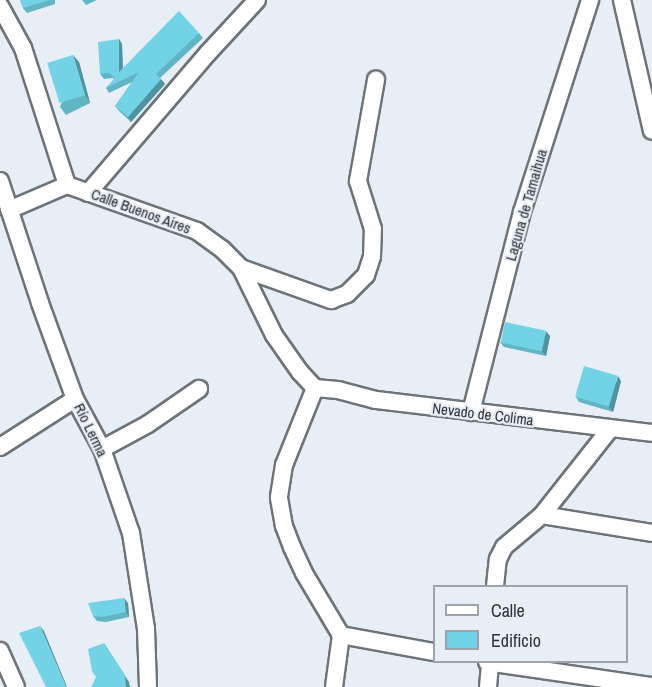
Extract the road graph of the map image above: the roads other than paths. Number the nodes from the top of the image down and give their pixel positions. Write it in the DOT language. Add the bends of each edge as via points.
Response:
graph roads {
  1 [pos="257,0"];
  2 [pos="590,0"];
  3 [pos="622,0"];
  4 [pos="0,6"];
  5 [pos="376,80"];
  6 [pos="652,131"];
  7 [pos="0,181"];
  8 [pos="67,185"];
  9 [pos="88,192"];
  10 [pos="9,210"];
  11 [pos="241,268"];
  12 [pos="315,388"];
  13 [pos="199,389"];
  14 [pos="75,399"];
  15 [pos="471,412"];
  16 [pos="610,429"];
  17 [pos="652,433"];
  18 [pos="0,447"];
  19 [pos="102,449"];
  20 [pos="542,515"];
  21 [pos="652,533"];
  22 [pos="495,585"];
  23 [pos="341,635"];
  24 [pos="0,651"];
  25 [pos="433,652"];
  26 [pos="489,663"];
  27 [pos="496,663"];
  28 [pos="652,686"];
  29 [pos="16,687"];
  30 [pos="148,687"];
  31 [pos="334,687"];
  32 [pos="488,687"];
  1 -- 9 [label="street"];
  2 -- 15 [label="street, Laguna de Tamaihua" via="522,212"];
  3 -- 6 [label="street"];
  4 -- 8 [label="street" via="23,48"];
  5 -- 11 [label="street" via="358,181 373,229 372,256 366,275 347,294 331,300"];
  7 -- 10 [label="street, Río Lerma"];
  8 -- 9 [label="street, Calle Buenos Aires"];
  8 -- 10 [label="street"];
  9 -- 11 [label="street, Calle Buenos Aires" via="197,231"];
  10 -- 14 [label="street, Río Lerma"];
  11 -- 12 [label="street, Calle Buenos Aires" via="274,336"];
  12 -- 15 [label="street, Nevado de Colima"];
  12 -- 23 [label="street" via="285,465 279,498 292,547"];
  13 -- 19 [label="street"];
  14 -- 18 [label="street"];
  14 -- 19 [label="street, Río Lerma"];
  15 -- 16 [label="street, Nevado de Colima"];
  16 -- 17 [label="street, Nevado de Colima"];
  16 -- 20 [label="street"];
  19 -- 30 [label="street, Río Lerma" via="131,533 140,577"];
  20 -- 21 [label="street"];
  20 -- 22 [label="street" via="504,547 498,559"];
  23 -- 25 [label="street"];
  23 -- 31 [label="street"];
  24 -- 29 [label="street"];
  26 -- 32 [label="street"];
  27 -- 28 [label="street"];
}
